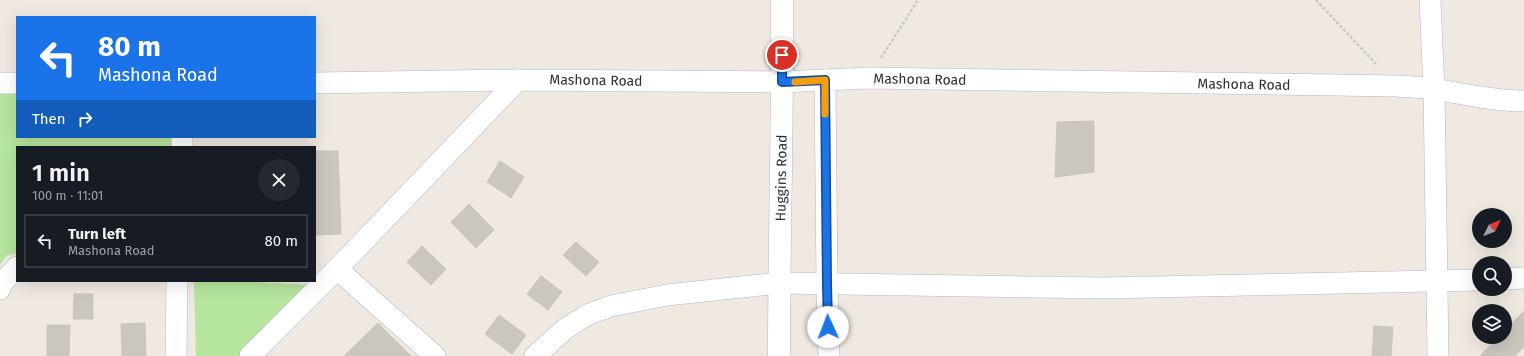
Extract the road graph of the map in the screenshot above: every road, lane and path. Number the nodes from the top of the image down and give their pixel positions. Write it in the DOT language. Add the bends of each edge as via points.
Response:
graph roads {
  1 [pos="782,0"];
  2 [pos="918,0"];
  3 [pos="1316,0"];
  4 [pos="1430,0"];
  5 [pos="868,78"];
  6 [pos="518,80"];
  7 [pos="825,80"];
  8 [pos="782,82"];
  9 [pos="0,83"];
  10 [pos="16,83"];
  11 [pos="316,83"];
  12 [pos="1397,86"];
  13 [pos="1434,89"];
  14 [pos="1524,101"];
  15 [pos="16,268"];
  16 [pos="325,276"];
  17 [pos="1524,278"];
  18 [pos="1512,279"];
  19 [pos="1472,280"];
  20 [pos="1437,281"];
  21 [pos="176,282"];
  22 [pos="779,283"];
  23 [pos="827,284"];
  24 [pos="0,289"];
  25 [pos="176,356"];
  26 [pos="250,356"];
  27 [pos="435,356"];
  28 [pos="535,356"];
  29 [pos="780,356"];
  30 [pos="829,356"];
  31 [pos="1438,356"];
  1 -- 8 [label="street, Huggins Road"];
  2 -- 5 [label="path"];
  3 -- 12 [label="path"];
  4 -- 13 [label="street"];
  5 -- 7 [label="street, Mashona Road"];
  5 -- 12 [label="street, Mashona Road"];
  6 -- 8 [label="street, Mashona Road"];
  6 -- 11 [label="street, Mashona Road"];
  6 -- 16 [label="street"];
  7 -- 8 [label="street, Mashona Road"];
  7 -- 23 [label="street"];
  8 -- 22 [label="street, Huggins Road"];
  9 -- 10 [label="street"];
  12 -- 13 [label="street, Mashona Road"];
  13 -- 14 [label="street, Mashona Road" via="1463,95"];
  13 -- 20 [label="street"];
  15 -- 24 [label="street" via="2,283"];
  16 -- 26 [label="street"];
  16 -- 27 [label="street"];
  17 -- 18 [label="street"];
  19 -- 20 [label="street"];
  20 -- 23 [label="street" via="1104,288"];
  20 -- 31 [label="street"];
  21 -- 25 [label="street"];
  22 -- 23 [label="street"];
  22 -- 28 [label="street" via="667,295 611,306 587,315 565,329"];
  22 -- 29 [label="street, Huggins Road"];
  23 -- 30 [label="street"];
}
